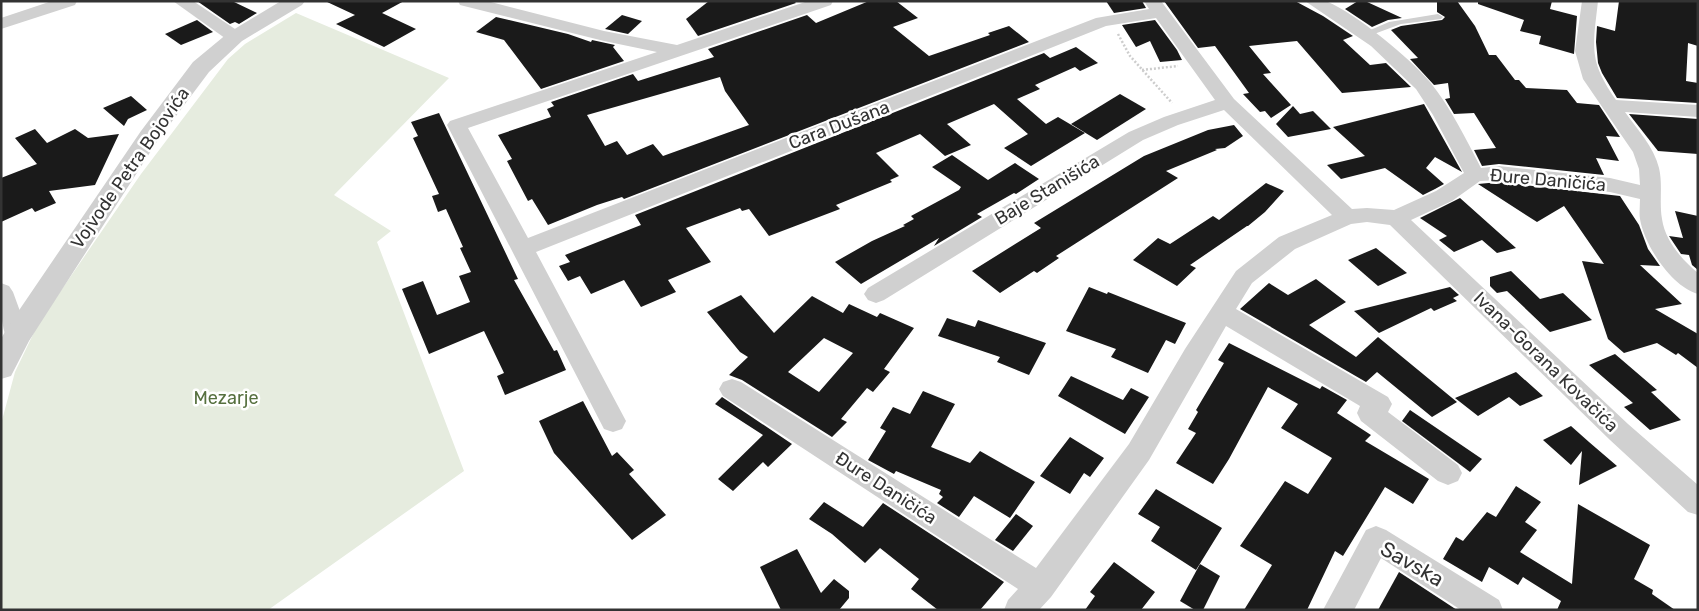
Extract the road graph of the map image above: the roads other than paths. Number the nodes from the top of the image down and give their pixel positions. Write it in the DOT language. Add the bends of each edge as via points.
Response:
graph roads {
  1 [pos="69,1"];
  2 [pos="181,1"];
  3 [pos="295,1"];
  4 [pos="466,1"];
  5 [pos="824,1"];
  6 [pos="1313,1"];
  7 [pos="1590,1"];
  8 [pos="1156,6"];
  9 [pos="1438,18"];
  10 [pos="1,24"];
  11 [pos="1366,34"];
  12 [pos="235,37"];
  13 [pos="677,51"];
  14 [pos="1227,104"];
  15 [pos="1610,105"];
  16 [pos="1698,110"];
  17 [pos="1475,175"];
  18 [pos="1651,195"];
  19 [pos="1347,217"];
  20 [pos="1396,218"];
  21 [pos="522,249"];
  22 [pos="1698,286"];
  23 [pos="1,292"];
  24 [pos="876,294"];
  25 [pos="1221,312"];
  26 [pos="17,336"];
  27 [pos="1,368"];
  28 [pos="732,389"];
  29 [pos="613,421"];
  30 [pos="1448,473"];
  31 [pos="1698,503"];
  32 [pos="1040,587"];
  33 [pos="1019,610"];
  34 [pos="1338,610"];
  35 [pos="1488,610"];
  1 -- 10 [label="street"];
  2 -- 12 [label="street"];
  3 -- 12 [label="street, Vojvode Petra Bojovića"];
  4 -- 13 [label="street"];
  5 -- 13 [label="street"];
  6 -- 11 [label="street"];
  7 -- 15 [label="street" via="1584,51 1592,78"];
  8 -- 14 [label="street"];
  8 -- 21 [label="street, Cara Dušana" via="1102,22"];
  9 -- 11 [label="lane" via="1390,24"];
  11 -- 17 [label="street" via="1423,85"];
  12 -- 26 [label="street, Vojvode Petra Bojovića" via="201,67 148,136"];
  13 -- 21 [label="street" via="456,125"];
  14 -- 19 [label="street"];
  14 -- 24 [label="street, Baje Stanišića" via="1185,116 1136,136"];
  15 -- 16 [label="street"];
  15 -- 18 [label="street" via="1643,152 1649,169"];
  17 -- 18 [label="street, Đure Daničića" via="1499,174 1610,185"];
  17 -- 20 [label="street, Đure Daničića" via="1444,196"];
  18 -- 22 [label="street" via="1651,219 1659,243 1679,270"];
  19 -- 20 [label="street"];
  19 -- 25 [label="street" via="1287,243 1264,260 1244,277"];
  20 -- 31 [label="street, Ivana-Gorana Kovačića" via="1619,432"];
  21 -- 29 [label="street"];
  23 -- 26 [label="street"];
  25 -- 30 [label="street" via="1379,404 1370,413"];
  25 -- 32 [label="street" via="1139,452"];
  26 -- 27 [label="street, Vojvode Petra Bojovića"];
  28 -- 32 [label="street, Đure Daničića"];
  32 -- 33 [label="street"];
  34 -- 35 [label="street, Savska" via="1376,539"];
}
